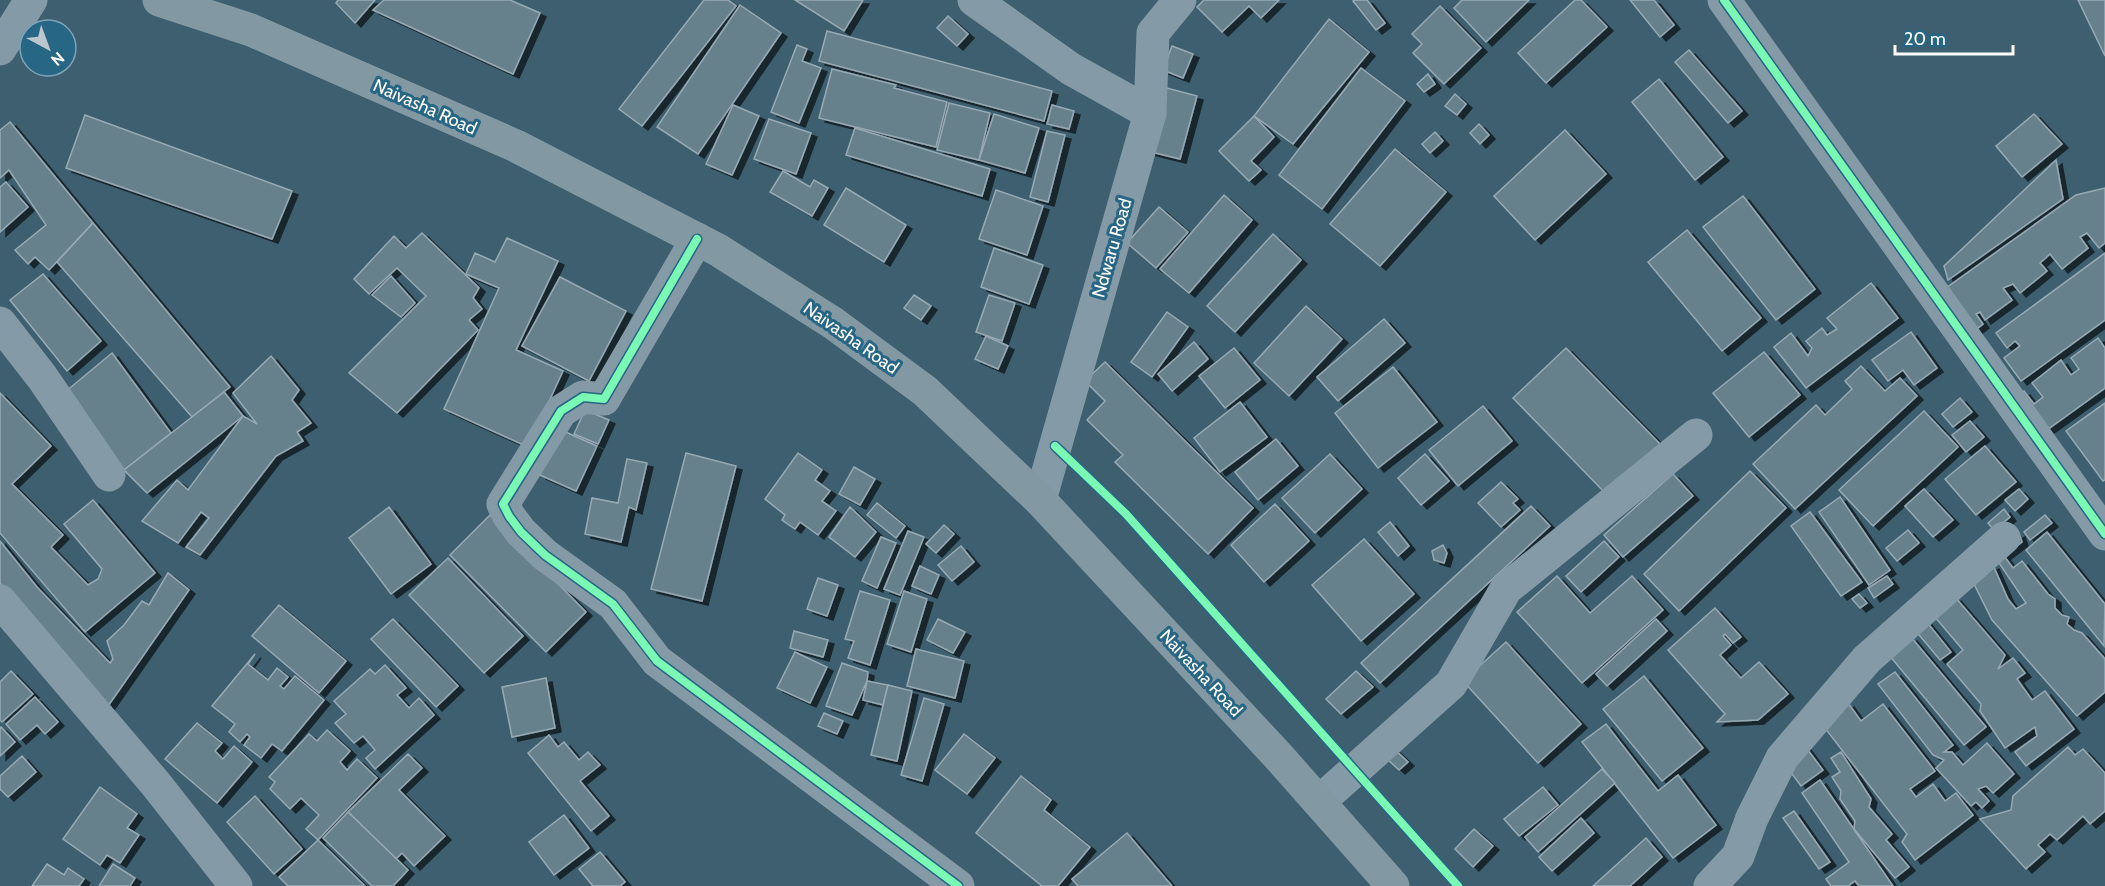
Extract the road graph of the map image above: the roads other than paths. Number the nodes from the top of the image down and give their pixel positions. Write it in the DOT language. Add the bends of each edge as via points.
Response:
graph roads {
  1 [pos="31,0"];
  2 [pos="159,0"];
  3 [pos="975,0"];
  4 [pos="1180,0"];
  5 [pos="1724,0"];
  6 [pos="0,49"];
  7 [pos="1150,113"];
  8 [pos="697,239"];
  9 [pos="0,323"];
  10 [pos="1696,435"];
  11 [pos="110,475"];
  12 [pos="1040,500"];
  13 [pos="2105,534"];
  14 [pos="2004,538"];
  15 [pos="0,601"];
  16 [pos="1319,802"];
  17 [pos="236,886"];
  18 [pos="958,886"];
  19 [pos="1393,886"];
  20 [pos="1710,886"];
  1 -- 6 [label="street"];
  2 -- 8 [label="main road, Naivasha Road" via="250,30 516,146"];
  3 -- 7 [label="street" via="1071,69"];
  4 -- 7 [label="street, Ndwaru Road" via="1153,33"];
  5 -- 13 [label="street"];
  7 -- 12 [label="street, Ndwaru Road"];
  8 -- 12 [label="main road, Naivasha Road" via="832,323 925,391"];
  8 -- 18 [label="street" via="604,399 583,397 561,411 503,504 545,555 613,604 657,661"];
  9 -- 11 [label="street"];
  10 -- 16 [label="street" via="1506,589 1452,684"];
  12 -- 16 [label="main road, Naivasha Road"];
  14 -- 20 [label="street" via="1867,658 1782,758 1738,856"];
  15 -- 17 [label="street" via="126,748"];
  16 -- 19 [label="main road, Naivasha Road"];
}
